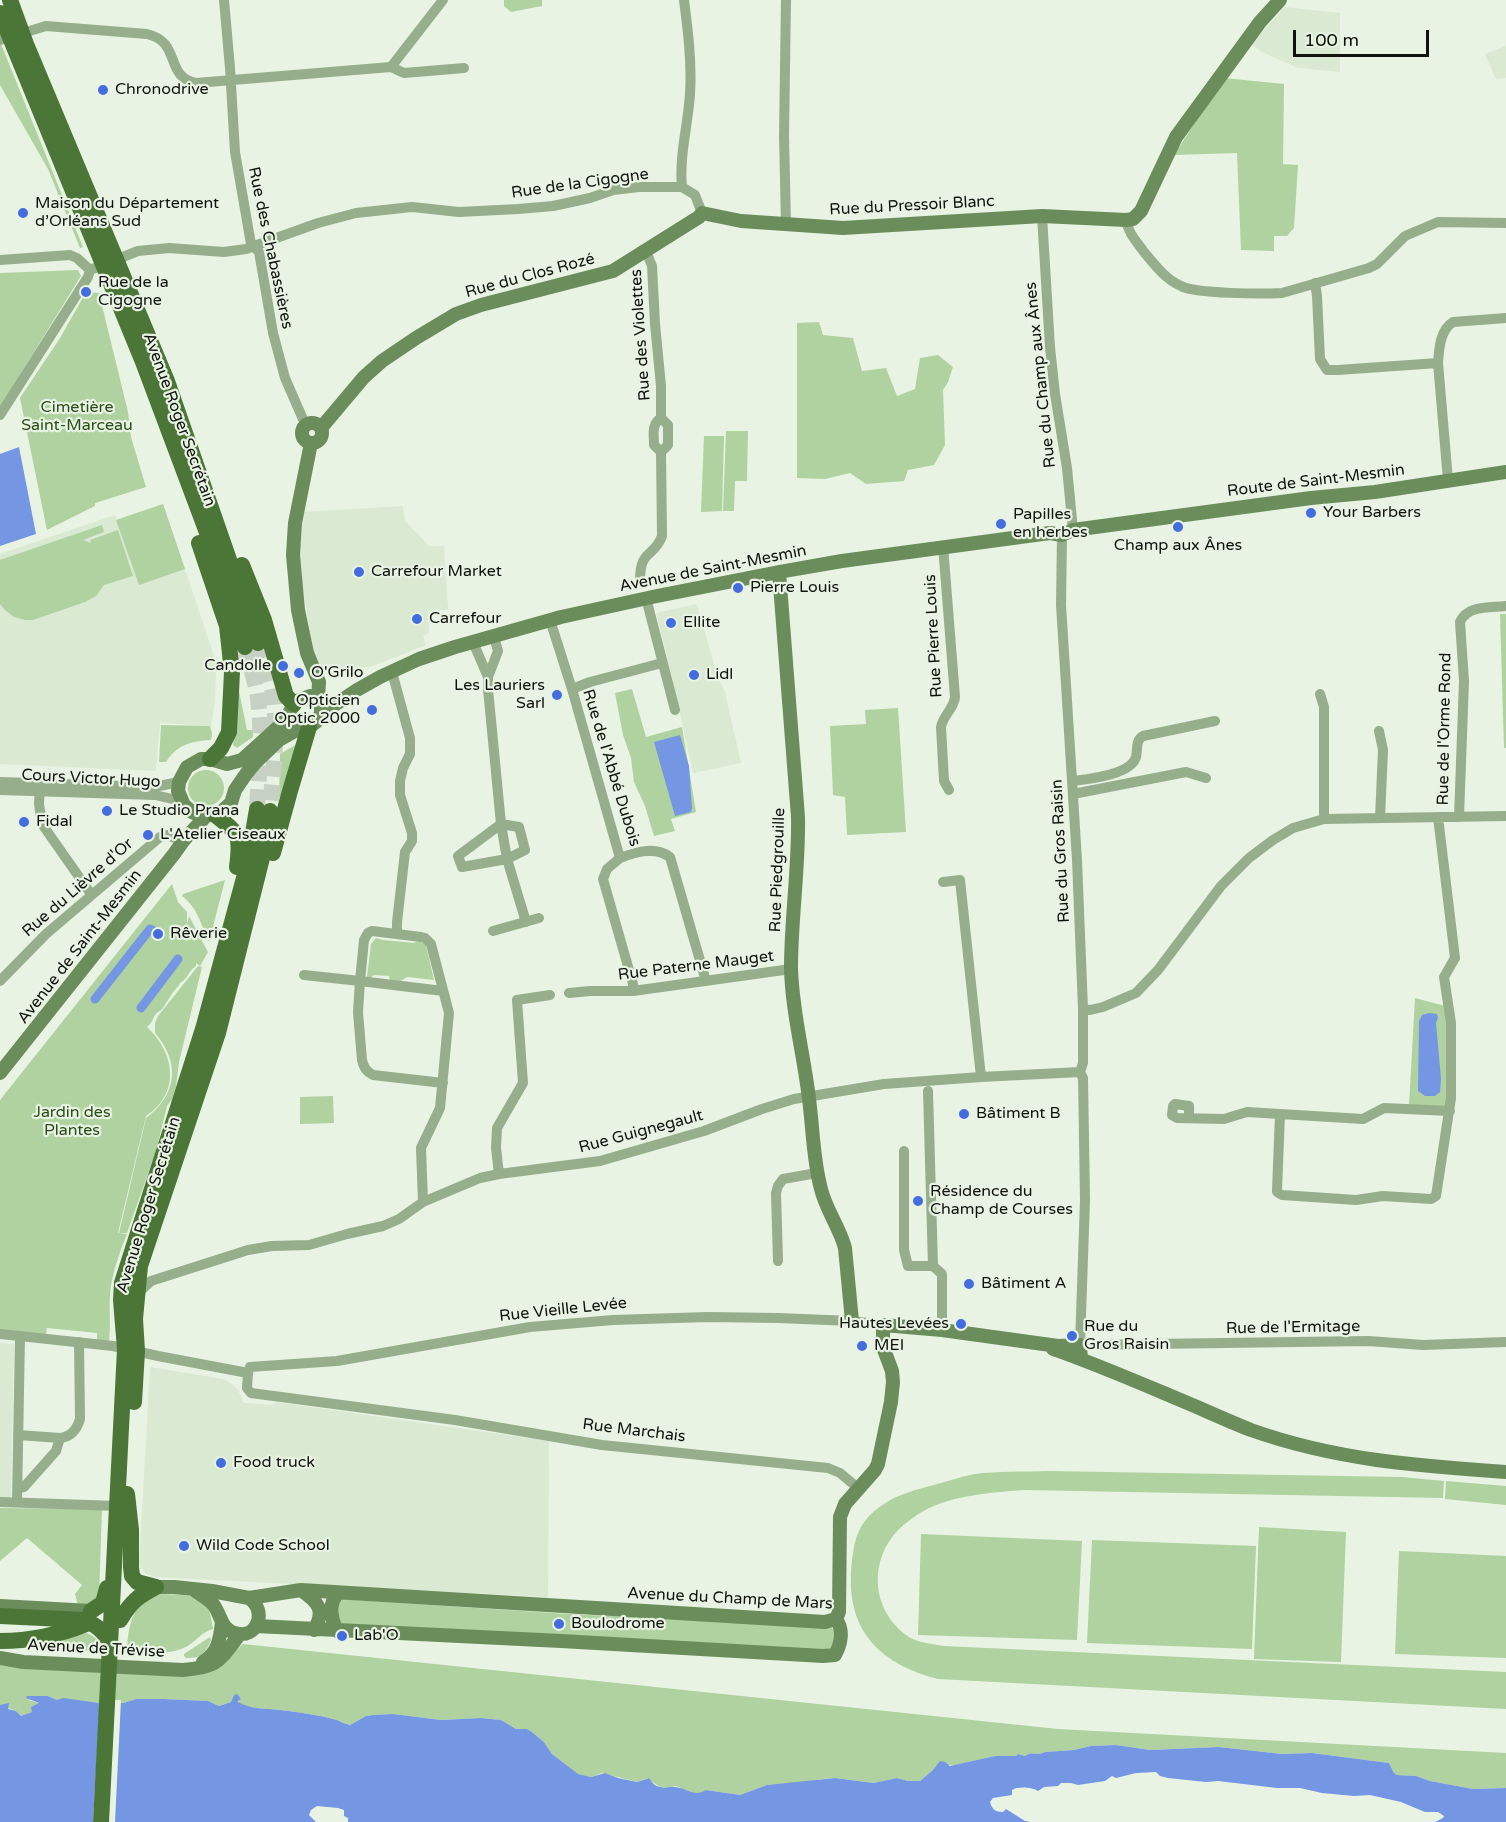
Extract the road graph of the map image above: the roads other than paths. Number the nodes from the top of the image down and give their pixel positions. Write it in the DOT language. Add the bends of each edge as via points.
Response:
graph roads {
  1 [pos="10,0"];
  2 [pos="224,0"];
  3 [pos="443,0"];
  4 [pos="684,0"];
  5 [pos="786,0"];
  6 [pos="1280,0"];
  7 [pos="0,13"];
  8 [pos="11,37"];
  9 [pos="391,67"];
  10 [pos="464,68"];
  11 [pos="231,81"];
  12 [pos="681,187"];
  13 [pos="702,213"];
  14 [pos="1042,216"];
  15 [pos="1126,220"];
  16 [pos="1506,223"];
  17 [pos="786,224"];
  18 [pos="254,247"];
  19 [pos="646,251"];
  20 [pos="2,260"];
  21 [pos="104,265"];
  22 [pos="1315,283"];
  23 [pos="1506,318"];
  24 [pos="1438,363"];
  25 [pos="0,415"];
  26 [pos="306,426"];
  27 [pos="321,428"];
  28 [pos="311,443"];
  29 [pos="181,467"];
  30 [pos="1506,472"];
  31 [pos="202,480"];
  32 [pos="1448,480"];
  33 [pos="1129,522"];
  34 [pos="1067,532"];
  35 [pos="944,546"];
  36 [pos="779,572"];
  37 [pos="640,580"];
  38 [pos="646,598"];
  39 [pos="1506,606"];
  40 [pos="550,620"];
  41 [pos="494,637"];
  42 [pos="473,642"];
  43 [pos="662,663"];
  44 [pos="386,675"];
  45 [pos="489,677"];
  46 [pos="572,689"];
  47 [pos="1320,694"];
  48 [pos="318,699"];
  49 [pos="294,704"];
  50 [pos="675,710"];
  51 [pos="321,714"];
  52 [pos="1215,721"];
  53 [pos="309,727"];
  54 [pos="1379,731"];
  55 [pos="279,734"];
  56 [pos="255,756"];
  57 [pos="210,759"];
  58 [pos="1206,778"];
  59 [pos="1072,781"];
  60 [pos="0,782"];
  61 [pos="179,782"];
  62 [pos="40,788"];
  63 [pos="0,790"];
  64 [pos="949,790"];
  65 [pos="1073,794"];
  66 [pos="184,804"];
  67 [pos="263,810"];
  68 [pos="210,816"];
  69 [pos="1506,816"];
  70 [pos="1438,817"];
  71 [pos="1459,817"];
  72 [pos="1380,818"];
  73 [pos="1324,819"];
  74 [pos="501,824"];
  75 [pos="184,840"];
  76 [pos="620,858"];
  77 [pos="507,859"];
  78 [pos="943,882"];
  79 [pos="91,894"];
  80 [pos="539,918"];
  81 [pos="526,922"];
  82 [pos="493,931"];
  83 [pos="397,933"];
  84 [pos="791,969"];
  85 [pos="304,975"];
  86 [pos="0,981"];
  87 [pos="360,981"];
  88 [pos="706,981"];
  89 [pos="443,991"];
  90 [pos="633,991"];
  91 [pos="569,993"];
  92 [pos="550,995"];
  93 [pos="1083,1009"];
  94 [pos="211,1031"];
  95 [pos="1080,1072"];
  96 [pos="0,1073"];
  97 [pos="981,1077"];
  98 [pos="443,1083"];
  99 [pos="928,1090"];
  100 [pos="809,1097"];
  101 [pos="1450,1112"];
  102 [pos="1281,1114"];
  103 [pos="1190,1118"];
  104 [pos="904,1151"];
  105 [pos="817,1173"];
  106 [pos="499,1174"];
  107 [pos="423,1202"];
  108 [pos="778,1261"];
  109 [pos="140,1266"];
  110 [pos="933,1266"];
  111 [pos="151,1281"];
  112 [pos="136,1295"];
  113 [pos="852,1322"];
  114 [pos="883,1325"];
  115 [pos="942,1330"];
  116 [pos="0,1334"];
  117 [pos="20,1336"];
  118 [pos="79,1342"];
  119 [pos="1506,1342"];
  120 [pos="131,1350"];
  121 [pos="1081,1352"];
  122 [pos="248,1373"];
  123 [pos="18,1436"];
  124 [pos="60,1438"];
  125 [pos="1506,1472"];
  126 [pos="18,1488"];
  127 [pos="858,1488"];
  128 [pos="123,1500"];
  129 [pos="0,1502"];
  130 [pos="17,1502"];
  131 [pos="116,1530"];
  132 [pos="156,1587"];
  133 [pos="192,1589"];
  134 [pos="301,1590"];
  135 [pos="338,1593"];
  136 [pos="243,1597"];
  137 [pos="0,1606"];
  138 [pos="0,1616"];
  139 [pos="90,1616"];
  140 [pos="221,1618"];
  141 [pos="836,1619"];
  142 [pos="120,1620"];
  143 [pos="256,1626"];
  144 [pos="314,1630"];
  145 [pos="337,1631"];
  146 [pos="240,1634"];
  147 [pos="0,1641"];
  148 [pos="113,1646"];
  149 [pos="0,1658"];
  150 [pos="191,1670"];
  151 [pos="101,1822"];
  152 [pos="109,1822"];
  1 -- 8 [label="main road, Avenue Roger Secrétain"];
  2 -- 11 [label="street, Rue des Chabassières"];
  3 -- 9 [label="street"];
  4 -- 12 [label="street" via="690,92"];
  5 -- 17 [label="street"];
  6 -- 15 [label="street" via="1176,137 1141,211"];
  7 -- 8 [label="main road, Avenue Roger Secrétain"];
  8 -- 11 [label="street" via="46,26 151,35 167,45 178,73 185,80"];
  8 -- 21 [label="main road, Avenue Roger Secrétain"];
  9 -- 10 [label="street" via="404,73"];
  9 -- 11 [label="street"];
  11 -- 18 [label="street, Rue des Chabassières" via="235,152"];
  12 -- 13 [label="street" via="695,195"];
  12 -- 18 [label="street, Rue de la Cigogne" via="613,190 553,206 518,209 459,212 412,207 356,213"];
  13 -- 17 [label="street, Rue du Pressoir Blanc"];
  13 -- 19 [label="street, Rue du Clos Rozé"];
  14 -- 15 [label="street, Rue du Pressoir Blanc"];
  14 -- 17 [label="street, Rue du Pressoir Blanc" via="843,228"];
  14 -- 34 [label="street, Rue du Champ aux Ânes" via="1050,347 1067,468"];
  15 -- 22 [label="street" via="1133,238 1163,275 1187,289 1269,293"];
  16 -- 22 [label="street" via="1438,222 1405,236 1373,266"];
  18 -- 21 [label="street, Rue de la Cigogne" via="224,252 169,248 138,251"];
  18 -- 26 [label="street, Rue des Chabassières" via="259,252 285,378"];
  19 -- 27 [label="street, Rue du Clos Rozé" via="613,271 456,314 382,361"];
  19 -- 37 [label="street, Rue des Violettes" via="651,262 661,418 668,425 668,445 661,452 662,536 642,561"];
  20 -- 21 [label="street" via="70,255"];
  21 -- 25 [label="street" via="88,277"];
  21 -- 29 [label="main road, Avenue Roger Secrétain"];
  21 -- 31 [label="main road, Avenue Roger Secrétain" via="167,381"];
  22 -- 24 [label="street" via="1320,359 1327,370"];
  23 -- 24 [label="street" via="1448,325"];
  24 -- 32 [label="street"];
  26 -- 27 [label="street" via="314,423"];
  26 -- 28 [label="street" via="303,436"];
  27 -- 28 [label="street" via="321,438"];
  28 -- 48 [label="street" via="295,523 293,555 298,610 307,653 319,682"];
  29 -- 31 [label="main road, Avenue Roger Secrétain" via="251,645"];
  29 -- 57 [label="main road" via="197,537 227,626 232,672 228,738"];
  30 -- 32 [label="street, Route de Saint-Mesmin"];
  31 -- 49 [label="main road" via="229,531 264,620 286,696"];
  32 -- 33 [label="street, Route de Saint-Mesmin"];
  33 -- 34 [label="street, Avenue de Saint-Mesmin"];
  34 -- 35 [label="street, Avenue de Saint-Mesmin"];
  34 -- 59 [label="street, Rue du Gros Raisin" via="1061,605"];
  35 -- 36 [label="street, Avenue de Saint-Mesmin"];
  35 -- 64 [label="street, Rue Pierre Louis" via="955,696 941,727 944,781"];
  36 -- 38 [label="street, Avenue de Saint-Mesmin"];
  36 -- 84 [label="street, Rue Piedgrouille" via="799,845"];
  38 -- 40 [label="street, Avenue de Saint-Mesmin"];
  38 -- 43 [label="street"];
  39 -- 71 [label="street, Rue de l'Orme Rond" via="1472,610 1460,622 1464,681"];
  40 -- 41 [label="street, Avenue de Saint-Mesmin"];
  40 -- 46 [label="street, Rue de l'Abbé Dubois"];
  41 -- 42 [label="street, Avenue de Saint-Mesmin"];
  41 -- 45 [label="street" via="498,651"];
  42 -- 44 [label="street, Avenue de Saint-Mesmin" via="419,659"];
  42 -- 45 [label="street"];
  43 -- 46 [label="street"];
  43 -- 50 [label="street"];
  44 -- 48 [label="street"];
  44 -- 51 [label="street, Avenue de Saint-Mesmin"];
  44 -- 83 [label="street" via="411,738 400,795 412,841 405,852"];
  45 -- 74 [label="street"];
  46 -- 76 [label="street, Rue de l'Abbé Dubois"];
  47 -- 73 [label="street" via="1324,707"];
  48 -- 49 [label="street" via="310,696"];
  48 -- 51 [label="street"];
  49 -- 55 [label="street, Avenue de Saint-Mesmin"];
  51 -- 53 [label="street, Avenue de Saint-Mesmin"];
  52 -- 59 [label="street" via="1143,736 1137,743 1134,761 1125,770"];
  53 -- 55 [label="street, Avenue de Saint-Mesmin"];
  53 -- 94 [label="main road" via="258,912"];
  54 -- 72 [label="street" via="1383,750"];
  55 -- 56 [label="street, Avenue de Saint-Mesmin"];
  56 -- 57 [label="street, Avenue de Saint-Mesmin" via="227,764"];
  56 -- 68 [label="street, Avenue de Saint-Mesmin" via="231,803"];
  57 -- 61 [label="street" via="194,762"];
  58 -- 65 [label="street" via="1186,772"];
  59 -- 65 [label="street, Rue du Gros Raisin"];
  60 -- 62 [label="street, Cours Victor Hugo"];
  61 -- 62 [label="street, Cours Victor Hugo" via="154,787"];
  61 -- 66 [label="street"];
  62 -- 63 [label="street, Cours Victor Hugo"];
  62 -- 66 [label="street, Cours Victor Hugo" via="155,795"];
  62 -- 79 [label="street" via="42,824"];
  65 -- 93 [label="street, Rue du Gros Raisin"];
  66 -- 68 [label="street" via="199,815"];
  66 -- 75 [label="street"];
  67 -- 94 [label="main road, Avenue Roger Secrétain"];
  68 -- 75 [label="street, Avenue de Saint-Mesmin"];
  68 -- 94 [label="main road" via="228,824 236,833 239,849"];
  69 -- 71 [label="street"];
  70 -- 71 [label="street"];
  70 -- 72 [label="street"];
  70 -- 101 [label="street" via="1455,958 1444,977 1451,1023"];
  72 -- 73 [label="street"];
  73 -- 93 [label="street" via="1293,828 1249,858 1221,886 1136,993 1103,1007"];
  74 -- 77 [label="street"];
  74 -- 77 [label="street" via="519,827 525,850"];
  74 -- 77 [label="street" via="458,856 462,867"];
  75 -- 79 [label="street, Rue du Lièvre d'Or" via="163,836"];
  75 -- 96 [label="street, Avenue de Saint-Mesmin"];
  76 -- 88 [label="street, Rue de l'Abbé Dubois" via="649,850 670,858"];
  76 -- 90 [label="street" via="607,869 603,879"];
  77 -- 81 [label="street"];
  78 -- 97 [label="street" via="960,879"];
  79 -- 86 [label="street, Rue du Lièvre d'Or"];
  80 -- 81 [label="street"];
  81 -- 82 [label="street"];
  83 -- 87 [label="street" via="368,933"];
  83 -- 89 [label="street" via="425,938 431,944"];
  84 -- 88 [label="street, Rue Paterne Mauget"];
  84 -- 100 [label="street, Rue Piedgrouille"];
  85 -- 87 [label="street"];
  87 -- 89 [label="street"];
  87 -- 98 [label="street" via="358,1012 363,1067 373,1075"];
  88 -- 90 [label="street, Rue Paterne Mauget"];
  89 -- 98 [label="street" via="449,1013"];
  90 -- 91 [label="street, Rue Paterne Mauget"];
  92 -- 106 [label="street" via="517,1000 512,1007 523,1083 497,1128"];
  93 -- 95 [label="street, Rue du Gros Raisin"];
  94 -- 109 [label="main road, Avenue Roger Secrétain"];
  94 -- 120 [label="main road, Avenue Roger Secrétain" via="122,1283 121,1300"];
  95 -- 97 [label="street, Rue Guignegault"];
  95 -- 121 [label="street, Rue du Gros Raisin" via="1085,1200"];
  97 -- 100 [label="street, Rue Guignegault" via="884,1084"];
  98 -- 107 [label="street" via="440,1108 421,1148"];
  99 -- 110 [label="street"];
  100 -- 105 [label="street, Rue Piedgrouille"];
  100 -- 106 [label="street, Rue Guignegault" via="762,1108 704,1131 600,1161"];
  101 -- 102 [label="street" via="1384,1108 1363,1119"];
  101 -- 102 [label="street" via="1436,1196 1356,1200 1277,1192"];
  102 -- 103 [label="street" via="1247,1112 1224,1119"];
  104 -- 110 [label="street" via="906,1263"];
  105 -- 108 [label="street" via="783,1179 778,1186"];
  105 -- 113 [label="street, Rue Piedgrouille" via="845,1248"];
  106 -- 107 [label="street, Rue Guignegault"];
  107 -- 111 [label="street, Rue Guignegault" via="383,1226 309,1245 248,1250"];
  109 -- 111 [label="street"];
  109 -- 112 [label="main road, Avenue Roger Secrétain"];
  110 -- 115 [label="street" via="942,1274"];
  111 -- 112 [label="street, Rue Guignegault"];
  112 -- 120 [label="main road, Avenue Roger Secrétain"];
  113 -- 114 [label="street, Rue Vieille Levée"];
  113 -- 122 [label="street, Rue Vieille Levée" via="708,1317 530,1326 337,1361 250,1367"];
  114 -- 115 [label="street, Rue Vieille Levée"];
  114 -- 127 [label="street" via="884,1347 894,1376 891,1402 878,1464"];
  115 -- 121 [label="street, Rue Vieille Levée"];
  116 -- 117 [label="street"];
  117 -- 118 [label="street"];
  117 -- 123 [label="street"];
  118 -- 120 [label="street"];
  118 -- 124 [label="street" via="80,1419 75,1430"];
  119 -- 121 [label="street, Rue de l'Ermitage" via="1423,1345 1368,1341"];
  120 -- 122 [label="street, Rue Vieille Levée"];
  120 -- 128 [label="main road, Avenue Roger Secrétain"];
  121 -- 125 [label="street, Rue Vieille Levée" via="1250,1430 1309,1447 1381,1461"];
  122 -- 127 [label="street, Rue Marchais" via="247,1388 251,1393 454,1420 602,1445 828,1468"];
  123 -- 124 [label="street"];
  123 -- 126 [label="street"];
  124 -- 126 [label="street" via="57,1451 24,1487"];
  126 -- 130 [label="street"];
  127 -- 141 [label="street" via="840,1517"];
  128 -- 130 [label="street"];
  128 -- 131 [label="main road, Avenue Roger Secrétain"];
  128 -- 132 [label="main road" via="132,1530 132,1576"];
  128 -- 142 [label="main road, Avenue Roger Secrétain"];
  129 -- 130 [label="street"];
  131 -- 139 [label="main road" via="106,1598"];
  131 -- 148 [label="main road, Avenue Roger Secrétain"];
  132 -- 133 [label="street, Avenue du Champ de Mars"];
  132 -- 142 [label="main road" via="137,1597"];
  133 -- 136 [label="street, Avenue du Champ de Mars"];
  133 -- 140 [label="street" via="208,1599"];
  134 -- 135 [label="street, Avenue du Champ de Mars"];
  134 -- 136 [label="street, Avenue du Champ de Mars"];
  134 -- 144 [label="street" via="321,1613"];
  135 -- 141 [label="street, Avenue du Champ de Mars" via="825,1622"];
  135 -- 145 [label="street" via="331,1612"];
  136 -- 140 [label="street" via="226,1601"];
  136 -- 143 [label="street" via="258,1607"];
  137 -- 139 [label="street"];
  138 -- 139 [label="main road" via="84,1620"];
  139 -- 147 [label="main road" via="59,1633"];
  139 -- 148 [label="main road"];
  140 -- 146 [label="street" via="230,1631"];
  140 -- 150 [label="street" via="214,1653"];
  141 -- 145 [label="street, Avenue du Champ de Mars" via="841,1631 839,1647 835,1655 823,1656"];
  142 -- 148 [label="main road, Avenue Roger Secrétain"];
  143 -- 144 [label="street, Avenue du Champ de Mars"];
  143 -- 146 [label="street"];
  144 -- 145 [label="street, Avenue du Champ de Mars"];
  146 -- 150 [label="street, Avenue de Trévise" via="211,1666"];
  148 -- 151 [label="main road"];
  148 -- 152 [label="main road"];
  149 -- 150 [label="street, Avenue de Trévise"];
}
